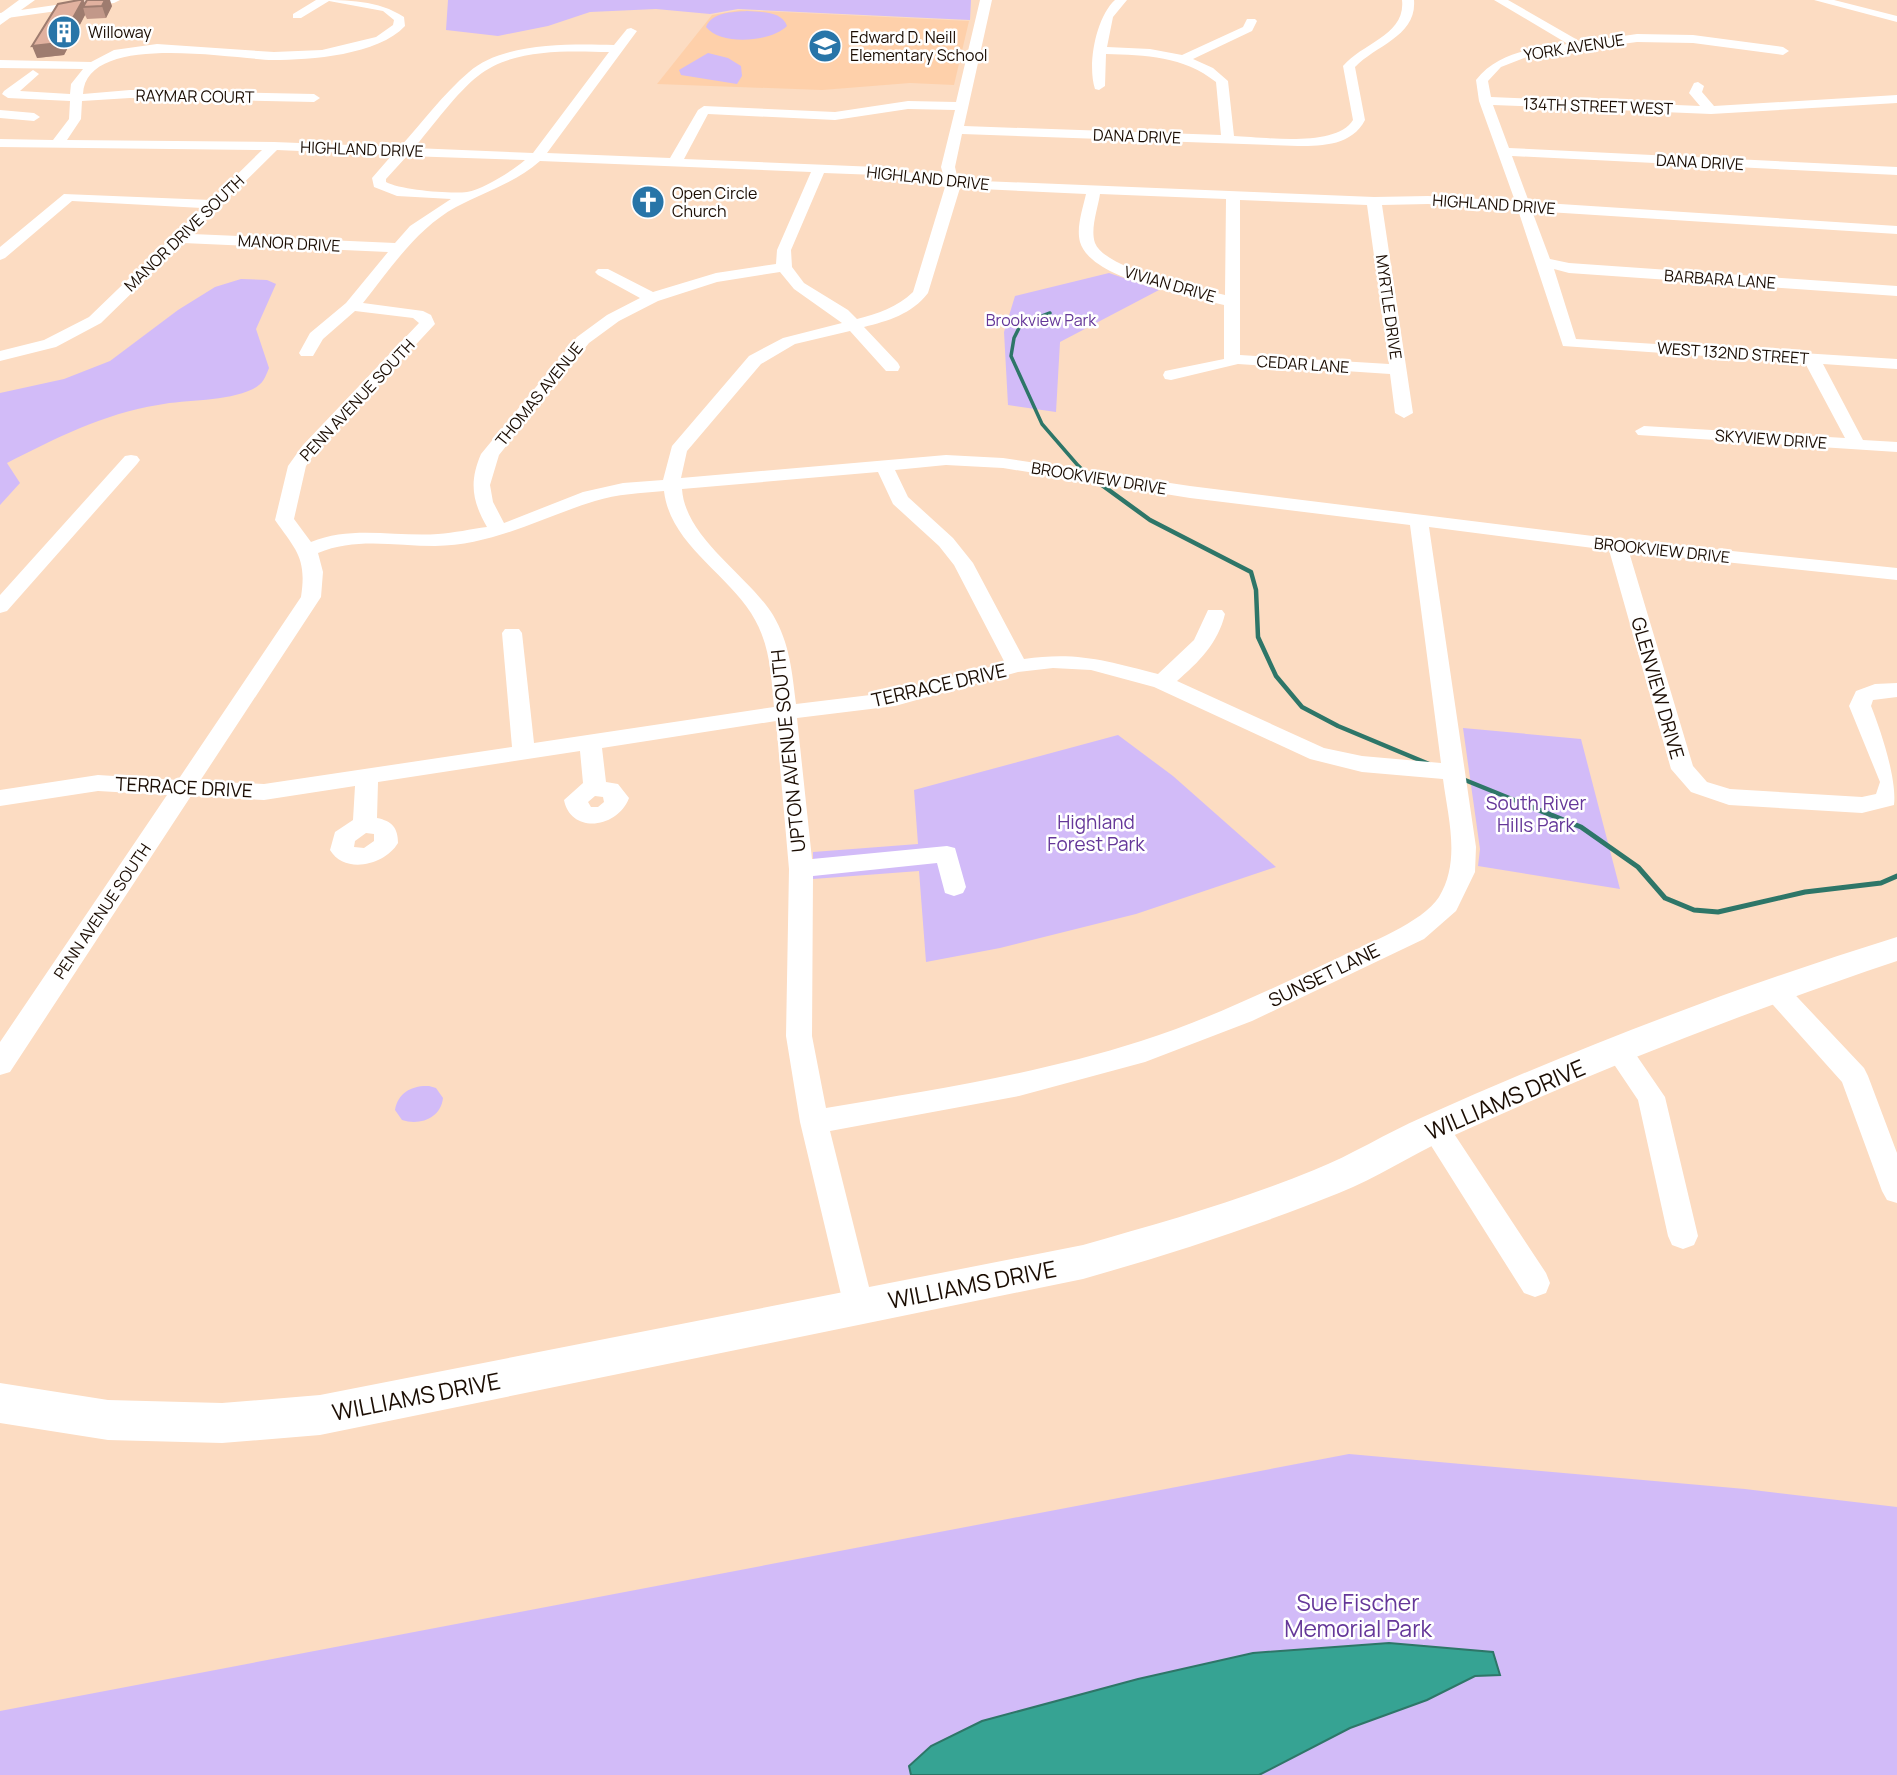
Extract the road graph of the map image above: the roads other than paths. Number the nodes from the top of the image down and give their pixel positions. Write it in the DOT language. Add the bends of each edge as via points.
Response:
graph roads {
  1 [pos="36,0"];
  2 [pos="73,0"];
  3 [pos="114,0"];
  4 [pos="324,0"];
  5 [pos="334,0"];
  6 [pos="986,0"];
  7 [pos="1121,0"];
  8 [pos="1408,0"];
  9 [pos="1500,0"];
  10 [pos="1820,0"];
  11 [pos="54,2"];
  12 [pos="8,10"];
  13 [pos="297,16"];
  14 [pos="1897,19"];
  15 [pos="1251,21"];
  16 [pos="631,31"];
  17 [pos="1578,45"];
  18 [pos="617,50"];
  19 [pos="1102,50"];
  20 [pos="1783,51"];
  21 [pos="1185,58"];
  22 [pos="0,64"];
  23 [pos="93,66"];
  24 [pos="33,74"];
  25 [pos="1099,86"];
  26 [pos="1698,86"];
  27 [pos="3,93"];
  28 [pos="76,98"];
  29 [pos="313,98"];
  30 [pos="1897,99"];
  31 [pos="1485,101"];
  32 [pos="963,106"];
  33 [pos="1711,110"];
  34 [pos="0,114"];
  35 [pos="34,117"];
  36 [pos="957,130"];
  37 [pos="1228,140"];
  38 [pos="0,143"];
  39 [pos="57,144"];
  40 [pos="274,145"];
  41 [pos="403,151"];
  42 [pos="1503,152"];
  43 [pos="537,157"];
  44 [pos="675,162"];
  45 [pos="819,169"];
  46 [pos="1897,172"];
  47 [pos="952,184"];
  48 [pos="1094,190"];
  49 [pos="1233,195"];
  50 [pos="471,197"];
  51 [pos="1374,201"];
  52 [pos="213,204"];
  53 [pos="1524,206"];
  54 [pos="1897,230"];
  55 [pos="179,239"];
  56 [pos="399,248"];
  57 [pos="0,255"];
  58 [pos="1544,262"];
  59 [pos="784,267"];
  60 [pos="603,272"];
  61 [pos="1897,291"];
  62 [pos="652,298"];
  63 [pos="1232,302"];
  64 [pos="352,306"];
  65 [pos="854,325"];
  66 [pos="307,353"];
  67 [pos="0,356"];
  68 [pos="1811,358"];
  69 [pos="1232,359"];
  70 [pos="1897,364"];
  71 [pos="892,367"];
  72 [pos="1398,370"];
  73 [pos="1171,375"];
  74 [pos="1404,413"];
  75 [pos="1644,431"];
  76 [pos="1857,444"];
  77 [pos="1897,447"];
  78 [pos="131,460"];
  79 [pos="884,465"];
  80 [pos="673,484"];
  81 [pos="1419,521"];
  82 [pos="499,531"];
  83 [pos="1617,545"];
  84 [pos="308,550"];
  85 [pos="1897,573"];
  86 [pos="0,607"];
  87 [pos="1215,614"];
  88 [pos="512,633"];
  89 [pos="1017,666"];
  90 [pos="1162,682"];
  91 [pos="1897,690"];
  92 [pos="786,712"];
  93 [pos="590,741"];
  94 [pos="524,752"];
  95 [pos="1454,772"];
  96 [pos="367,776"];
  97 [pos="183,788"];
  98 [pos="595,788"];
  99 [pos="0,798"];
  100 [pos="365,825"];
  101 [pos="801,869"];
  102 [pos="954,887"];
  103 [pos="1897,949"];
  104 [pos="1774,989"];
  105 [pos="1618,1051"];
  106 [pos="0,1064"];
  107 [pos="814,1122"];
  108 [pos="1435,1128"];
  109 [pos="1897,1191"];
  110 [pos="1683,1236"];
  111 [pos="1535,1283"];
  112 [pos="859,1307"];
  113 [pos="0,1403"];
  1 -- 11 [label="street"];
  2 -- 11 [label="street"];
  3 -- 12 [label="street"];
  4 -- 13 [label="street"];
  5 -- 23 [label="street" via="386,8 400,19 399,26 372,43 322,54 274,56 145,48 118,53"];
  6 -- 32 [label="street, UPTON AVENUE SOUTH"];
  7 -- 19 [label="street" via="1105,19"];
  8 -- 37 [label="street, DANA DRIVE" via="1409,19 1401,28 1359,54 1349,66 1359,121 1356,129 1317,142"];
  9 -- 17 [label="street"];
  10 -- 14 [label="street"];
  11 -- 12 [label="street"];
  15 -- 21 [label="street" via="1248,29"];
  16 -- 18 [label="street"];
  17 -- 20 [label="street, YORK AVENUE" via="1667,37"];
  17 -- 31 [label="street, YORK AVENUE" via="1527,53 1497,64 1482,80"];
  18 -- 41 [label="street" via="545,49 491,62 474,73"];
  18 -- 43 [label="street"];
  19 -- 21 [label="street"];
  19 -- 25 [label="street"];
  21 -- 37 [label="street" via="1209,68 1222,81"];
  22 -- 23 [label="street"];
  23 -- 28 [label="street" via="78,84"];
  24 -- 27 [label="street"];
  26 -- 33 [label="street, 134TH STREET WEST" via="1695,93"];
  27 -- 28 [label="street, RAYMAR COURT"];
  28 -- 29 [label="street, RAYMAR COURT" via="130,94"];
  28 -- 39 [label="street" via="75,119"];
  30 -- 33 [label="street, 134TH STREET WEST"];
  31 -- 33 [label="street, 134TH STREET WEST"];
  31 -- 42 [label="street"];
  32 -- 36 [label="street, UPTON AVENUE SOUTH"];
  32 -- 44 [label="street" via="908,105 835,116 704,110"];
  34 -- 35 [label="street"];
  36 -- 37 [label="street, DANA DRIVE"];
  36 -- 47 [label="street, UPTON AVENUE SOUTH" via="948,167"];
  38 -- 39 [label="street, HIGHLAND DRIVE"];
  39 -- 40 [label="street, HIGHLAND DRIVE"];
  40 -- 41 [label="street, HIGHLAND DRIVE"];
  40 -- 52 [label="street, MANOR DRIVE SOUTH"];
  41 -- 43 [label="street, HIGHLAND DRIVE"];
  41 -- 50 [label="street" via="379,178 384,188"];
  42 -- 46 [label="street, DANA DRIVE"];
  42 -- 53 [label="street"];
  43 -- 44 [label="street, HIGHLAND DRIVE"];
  43 -- 50 [label="street" via="517,174"];
  44 -- 45 [label="street, HIGHLAND DRIVE"];
  45 -- 47 [label="street, HIGHLAND DRIVE" via="877,171"];
  45 -- 59 [label="street" via="784,250"];
  47 -- 48 [label="street, HIGHLAND DRIVE"];
  47 -- 65 [label="street, UPTON AVENUE SOUTH" via="920,293 898,312"];
  48 -- 49 [label="street, HIGHLAND DRIVE"];
  48 -- 63 [label="street, VIVIAN DRIVE" via="1087,239 1097,256 1126,272"];
  49 -- 51 [label="street, HIGHLAND DRIVE"];
  49 -- 63 [label="street"];
  50 -- 56 [label="street" via="431,216"];
  51 -- 53 [label="street, HIGHLAND DRIVE"];
  51 -- 72 [label="street, MYRTLE DRIVE"];
  52 -- 55 [label="street, MANOR DRIVE SOUTH"];
  52 -- 57 [label="street" via="69,197"];
  53 -- 54 [label="street, HIGHLAND DRIVE"];
  53 -- 58 [label="street"];
  55 -- 56 [label="street, MANOR DRIVE"];
  55 -- 67 [label="street, MANOR DRIVE SOUTH" via="95,320 50,344"];
  56 -- 64 [label="street"];
  58 -- 61 [label="street, BARBARA LANE" via="1569,268"];
  58 -- 68 [label="street, WEST 132ND STREET" via="1569,343"];
  59 -- 62 [label="street, THOMAS AVENUE" via="716,278"];
  59 -- 65 [label="street" via="799,286"];
  60 -- 62 [label="street"];
  62 -- 82 [label="street, THOMAS AVENUE" via="612,318 583,340 490,454 480,490"];
  63 -- 69 [label="street"];
  64 -- 66 [label="street" via="316,336"];
  64 -- 84 [label="street, PENN AVENUE SOUTH" via="417,314 427,324 297,466 284,520"];
  65 -- 71 [label="street"];
  65 -- 80 [label="street, UPTON AVENUE SOUTH" via="789,341 755,360 678,450 672,466"];
  68 -- 70 [label="street, WEST 132ND STREET"];
  68 -- 76 [label="street"];
  69 -- 72 [label="street, CEDAR LANE"];
  69 -- 73 [label="street, CEDAR LANE" via="1231,363"];
  72 -- 74 [label="street, MYRTLE DRIVE"];
  75 -- 76 [label="street, SKYVIEW DRIVE"];
  76 -- 77 [label="street, SKYVIEW DRIVE"];
  78 -- 86 [label="street"];
  79 -- 80 [label="street, BROOKVIEW DRIVE"];
  79 -- 81 [label="street, BROOKVIEW DRIVE" via="946,460 1003,463"];
  79 -- 89 [label="street" via="900,500 963,562"];
  80 -- 82 [label="street, BROOKVIEW DRIVE" via="590,496"];
  80 -- 92 [label="street, UPTON AVENUE SOUTH" via="676,510 684,527 753,601 770,626 780,653"];
  81 -- 83 [label="street, BROOKVIEW DRIVE"];
  81 -- 95 [label="street, SUNSET LANE"];
  82 -- 84 [label="street, BROOKVIEW DRIVE" via="437,540 366,537 327,541"];
  83 -- 85 [label="street, BROOKVIEW DRIVE"];
  83 -- 91 [label="street, GLENVIEW DRIVE" via="1682,769 1699,787 1729,797 1862,805 1886,799 1891,782 1860,706 1864,696 1875,691"];
  84 -- 97 [label="street, PENN AVENUE SOUTH" via="316,572 311,597"];
  87 -- 90 [label="street" via="1213,630 1198,651"];
  88 -- 94 [label="street"];
  89 -- 90 [label="street, TERRACE DRIVE" via="1052,661 1091,663"];
  89 -- 92 [label="street, TERRACE DRIVE" via="895,699"];
  90 -- 95 [label="street, TERRACE DRIVE" via="1318,754 1362,764"];
  92 -- 93 [label="street, TERRACE DRIVE"];
  92 -- 101 [label="street, UPTON AVENUE SOUTH"];
  93 -- 94 [label="street, TERRACE DRIVE"];
  93 -- 98 [label="street"];
  94 -- 96 [label="street, TERRACE DRIVE"];
  95 -- 107 [label="street, SUNSET LANE" via="1463,872 1447,905 1415,932 1243,1014 1145,1051 1019,1084"];
  96 -- 97 [label="street, TERRACE DRIVE" via="264,792"];
  96 -- 100 [label="street"];
  97 -- 99 [label="street, TERRACE DRIVE" via="98,783"];
  97 -- 106 [label="street, PENN AVENUE SOUTH"];
  101 -- 102 [label="street" via="947,854"];
  101 -- 107 [label="street, UPTON AVENUE SOUTH" via="799,1036"];
  103 -- 104 [label="main road, WILLIAMS DRIVE"];
  104 -- 105 [label="main road, WILLIAMS DRIVE"];
  104 -- 109 [label="street" via="1854,1076"];
  105 -- 108 [label="main road, WILLIAMS DRIVE"];
  105 -- 110 [label="street" via="1651,1097"];
  107 -- 112 [label="street, UPTON AVENUE SOUTH"];
  108 -- 111 [label="street"];
  108 -- 112 [label="main road, WILLIAMS DRIVE" via="1329,1181 1200,1229 1083,1262"];
  112 -- 113 [label="main road, WILLIAMS DRIVE" via="320,1415 222,1423 108,1420"];
}
